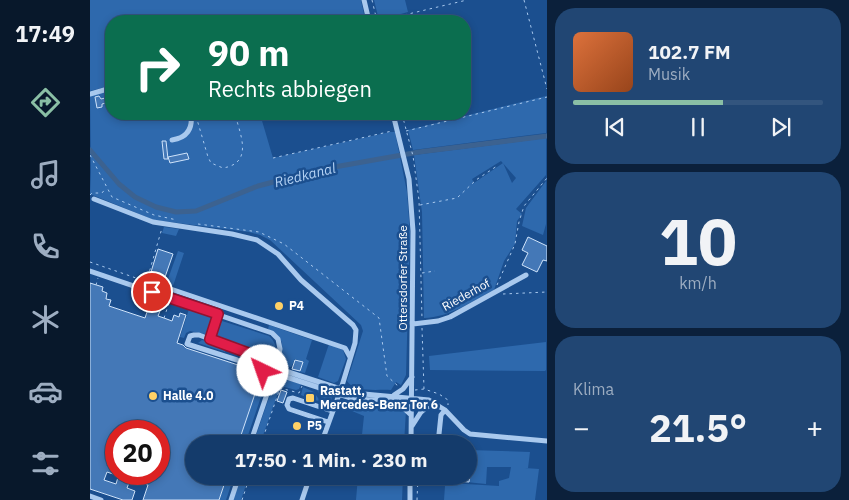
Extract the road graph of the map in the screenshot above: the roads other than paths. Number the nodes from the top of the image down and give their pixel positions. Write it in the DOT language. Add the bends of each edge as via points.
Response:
graph roads {
  1 [pos="364,0"];
  2 [pos="368,15"];
  3 [pos="105,90"];
  4 [pos="90,94"];
  5 [pos="192,120"];
  6 [pos="395,120"];
  7 [pos="172,140"];
  8 [pos="92,197"];
  9 [pos="90,272"];
  10 [pos="526,275"];
  11 [pos="141,280"];
  12 [pos="218,314"];
  13 [pos="413,324"];
  14 [pos="210,339"];
  15 [pos="350,357"];
  16 [pos="263,371"];
  17 [pos="275,371"];
  18 [pos="412,376"];
  19 [pos="300,380"];
  20 [pos="273,386"];
  21 [pos="340,389"];
  22 [pos="392,393"];
  23 [pos="338,395"];
  24 [pos="412,400"];
  25 [pos="397,402"];
  26 [pos="429,406"];
  27 [pos="443,408"];
  28 [pos="332,411"];
  29 [pos="412,415"];
  30 [pos="328,422"];
  31 [pos="412,427"];
  32 [pos="439,434"];
  33 [pos="254,435"];
  34 [pos="324,435"];
  35 [pos="412,435"];
  36 [pos="546,441"];
  37 [pos="236,485"];
  38 [pos="307,485"];
  39 [pos="410,485"];
  40 [pos="90,496"];
  41 [pos="101,500"];
  42 [pos="231,500"];
  43 [pos="302,500"];
  44 [pos="410,500"];
  1 -- 2 [label="street"];
  3 -- 4 [label="street"];
  5 -- 7 [label="street" via="189,132"];
  6 -- 13 [label="street, Ottersdorfer Straße" via="411,197"];
  8 -- 15 [label="street" via="153,222 163,221 250,237 272,249 354,326 356,336"];
  9 -- 12 [label="street"];
  10 -- 13 [label="street, Riederhof" via="450,317"];
  11 -- 15 [label="street" via="345,348"];
  12 -- 14 [label="street"];
  12 -- 17 [label="street" via="272,333 278,339 280,349"];
  13 -- 18 [label="street, Ottersdorfer Straße"];
  14 -- 16 [label="street" via="248,353"];
  14 -- 16 [label="street" via="194,335 190,336 187,344"];
  15 -- 21 [label="street"];
  16 -- 20 [label="street"];
  17 -- 19 [label="street"];
  17 -- 20 [label="street"];
  18 -- 22 [label="street" via="403,389"];
  18 -- 24 [label="street, Ottersdorfer Straße"];
  19 -- 21 [label="street"];
  19 -- 23 [label="street"];
  20 -- 33 [label="street"];
  21 -- 22 [label="street" via="362,394"];
  21 -- 23 [label="street"];
  22 -- 24 [label="street"];
  23 -- 25 [label="street" via="364,401"];
  23 -- 28 [label="street"];
  24 -- 25 [label="street"];
  24 -- 26 [label="street"];
  24 -- 27 [label="street" via="430,400"];
  24 -- 29 [label="street, Ottersdorfer Straße"];
  25 -- 29 [label="street"];
  26 -- 27 [label="street"];
  26 -- 31 [label="street" via="418,415"];
  27 -- 32 [label="street"];
  27 -- 36 [label="street" via="470,434"];
  28 -- 30 [label="street"];
  28 -- 30 [label="street" via="289,399 289,409"];
  29 -- 31 [label="street, Ottersdorfer Straße"];
  30 -- 34 [label="street"];
  31 -- 35 [label="street, Ottersdorfer Straße"];
  37 -- 42 [label="street"];
  38 -- 43 [label="street"];
  39 -- 44 [label="street"];
  40 -- 41 [label="street"];
}
